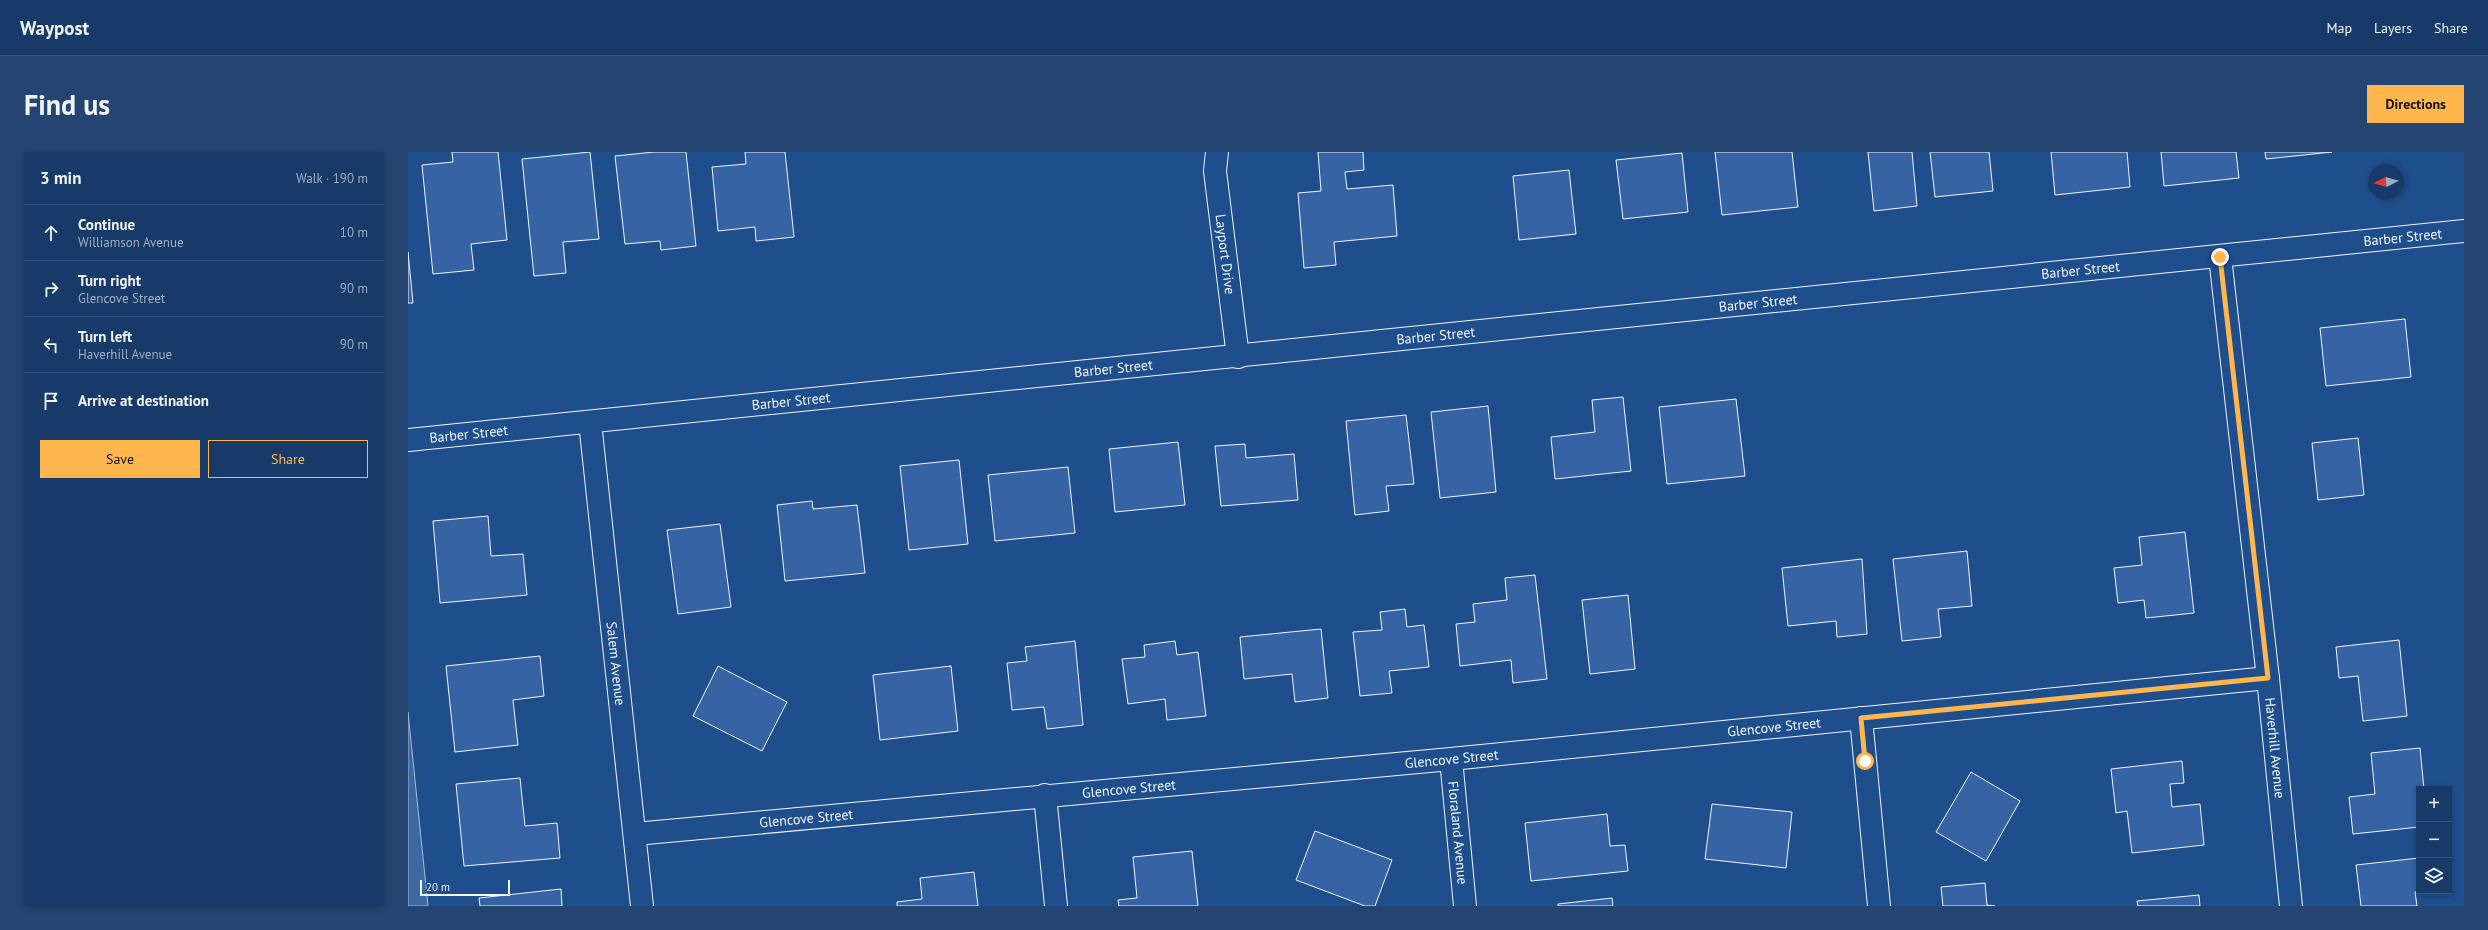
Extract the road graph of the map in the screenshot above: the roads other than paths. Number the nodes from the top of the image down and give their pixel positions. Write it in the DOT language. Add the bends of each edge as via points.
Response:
graph roads {
  1 [pos="1217,152"];
  2 [pos="2464,231"];
  3 [pos="2220,257"];
  4 [pos="1238,357"];
  5 [pos="590,422"];
  6 [pos="408,440"];
  7 [pos="2268,678"];
  8 [pos="1861,718"];
  9 [pos="1451,759"];
  10 [pos="1045,795"];
  11 [pos="635,834"];
  12 [pos="642,906"];
  13 [pos="1056,906"];
  14 [pos="1465,906"];
  15 [pos="1879,906"];
  16 [pos="2291,906"];
  1 -- 4 [label="street, Layport Drive" via="1215,171"];
  2 -- 3 [label="street, Barber Street"];
  3 -- 4 [label="street, Barber Street"];
  3 -- 7 [label="street, Haverhill Avenue"];
  4 -- 5 [label="street, Barber Street"];
  5 -- 6 [label="street, Barber Street"];
  5 -- 11 [label="street, Salem Avenue"];
  7 -- 8 [label="street, Glencove Street"];
  7 -- 16 [label="street, Haverhill Avenue"];
  8 -- 9 [label="street, Glencove Street"];
  8 -- 15 [label="street"];
  9 -- 10 [label="street, Glencove Street"];
  9 -- 14 [label="street, Floraland Avenue"];
  10 -- 11 [label="street, Glencove Street"];
  10 -- 13 [label="street"];
  11 -- 12 [label="street, Salem Avenue"];
}
